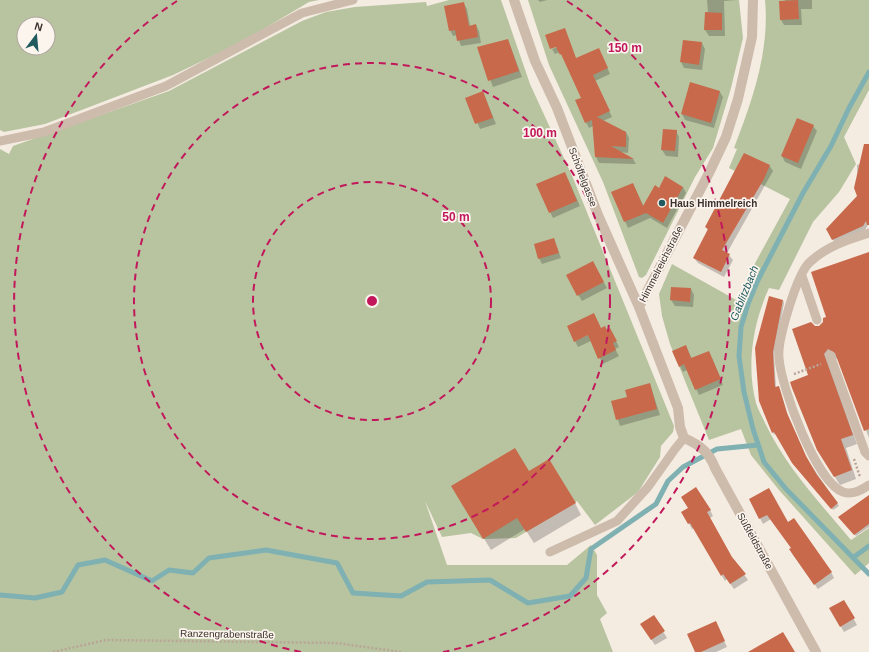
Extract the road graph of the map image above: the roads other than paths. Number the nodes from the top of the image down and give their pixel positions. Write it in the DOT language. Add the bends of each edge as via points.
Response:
graph roads {
  1 [pos="353,0"];
  2 [pos="514,0"];
  3 [pos="753,0"];
  4 [pos="0,141"];
  5 [pos="869,233"];
  6 [pos="802,276"];
  7 [pos="639,307"];
  8 [pos="818,320"];
  9 [pos="831,358"];
  10 [pos="684,438"];
  11 [pos="869,456"];
  12 [pos="867,487"];
  13 [pos="550,552"];
  14 [pos="816,652"];
  1 -- 4 [label="lane" via="302,13 166,86 44,132"];
  2 -- 7 [label="street, Schöffelgasse" via="535,61"];
  3 -- 7 [label="street, Himmelreichstraße" via="752,37 738,99 726,137"];
  5 -- 6 [label="lane" via="826,249 808,262"];
  6 -- 8 [label="lane"];
  6 -- 12 [label="lane" via="778,348 782,378 794,416 823,472 844,492 850,493"];
  7 -- 10 [label="street, Himmelreichstraße" via="678,408"];
  9 -- 11 [label="lane" via="865,452"];
  10 -- 13 [label="lane" via="648,487 617,521"];
  10 -- 14 [label="street, Süßfeldstraße" via="704,449 711,459"];
}
